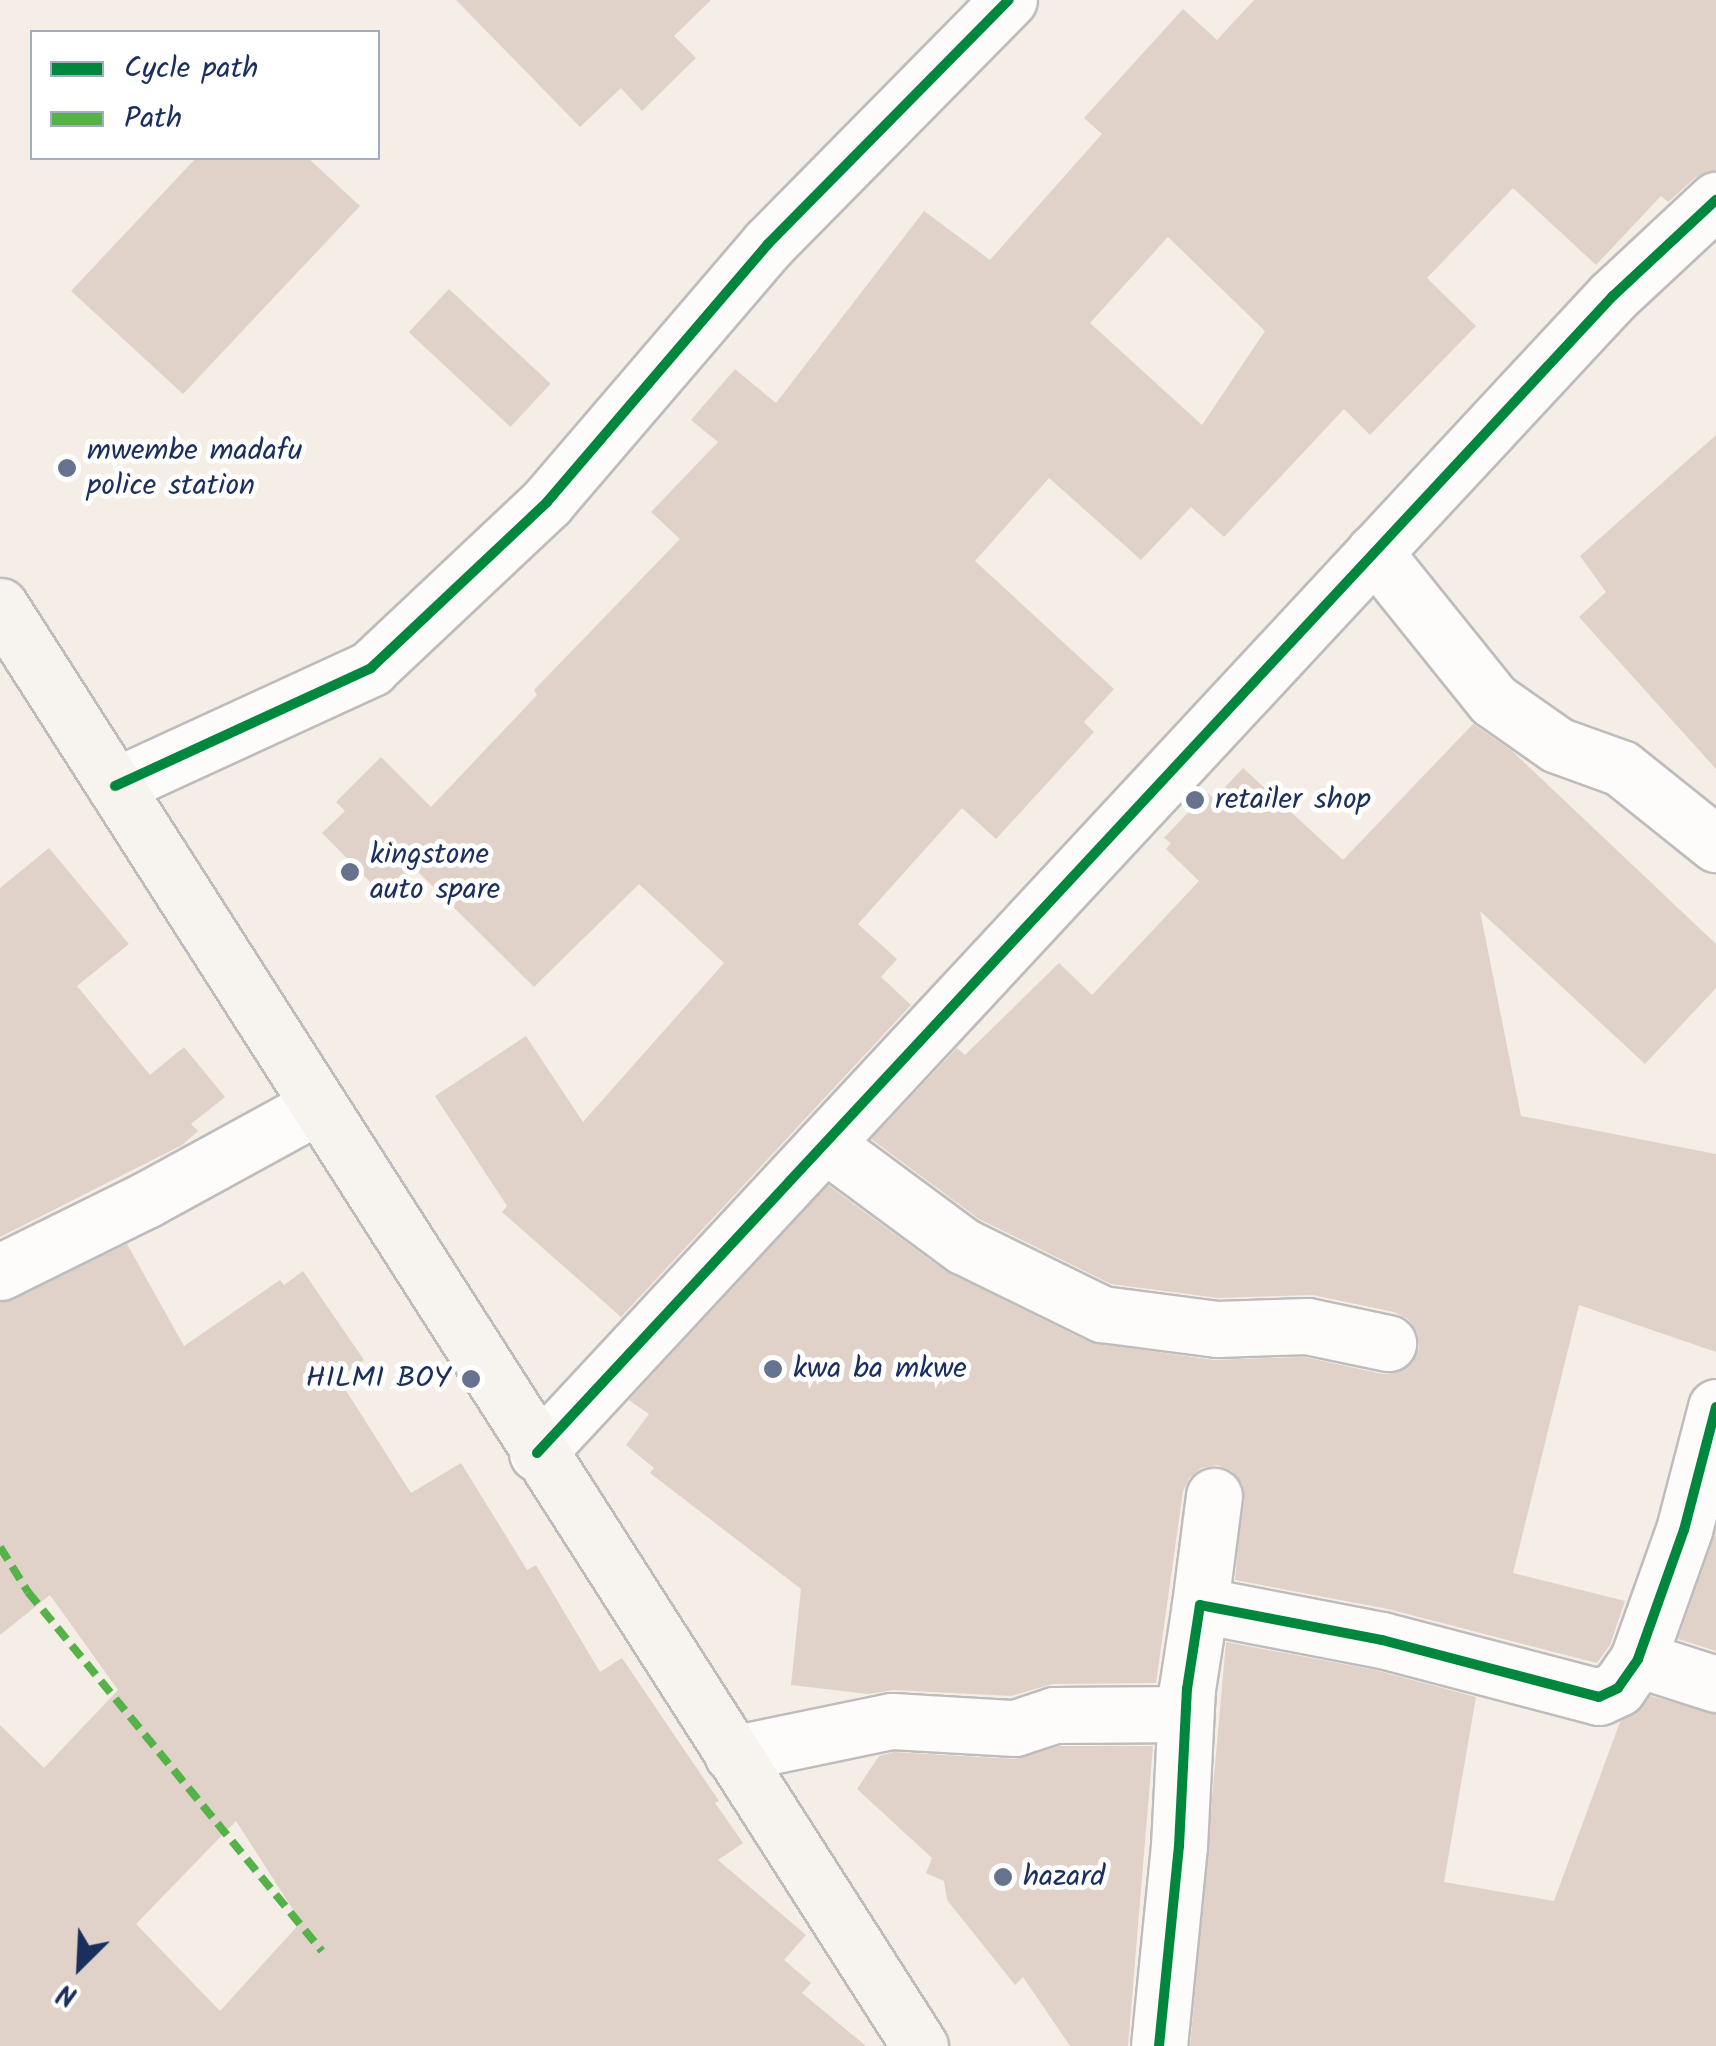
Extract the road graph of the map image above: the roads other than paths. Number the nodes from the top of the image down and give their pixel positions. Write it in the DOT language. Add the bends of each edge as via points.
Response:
graph roads {
  1 [pos="1009,0"];
  2 [pos="1716,200"];
  3 [pos="1374,552"];
  4 [pos="0,606"];
  5 [pos="115,786"];
  6 [pos="1716,844"];
  7 [pos="318,1106"];
  8 [pos="825,1144"];
  9 [pos="0,1272"];
  10 [pos="1388,1343"];
  11 [pos="1716,1407"];
  12 [pos="537,1453"];
  13 [pos="1214,1496"];
  14 [pos="1200,1606"];
  15 [pos="1638,1660"];
  16 [pos="1716,1684"];
  17 [pos="1185,1714"];
  18 [pos="732,1754"];
  19 [pos="920,2046"];
  20 [pos="1159,2046"];
  1 -- 5 [label="street" via="768,244 547,502 371,668"];
  2 -- 3 [label="street" via="1612,296"];
  3 -- 6 [label="street" via="1493,700 1556,745 1621,768"];
  3 -- 8 [label="street"];
  4 -- 5 [label="main road"];
  5 -- 7 [label="main road"];
  7 -- 9 [label="street"];
  7 -- 12 [label="main road"];
  8 -- 10 [label="street" via="964,1246 1102,1314 1216,1330 1307,1326"];
  8 -- 12 [label="street"];
  11 -- 15 [label="street" via="1684,1530"];
  12 -- 18 [label="main road"];
  13 -- 14 [label="street"];
  14 -- 15 [label="street" via="1382,1640 1599,1696 1618,1688"];
  14 -- 17 [label="street"];
  15 -- 16 [label="street"];
  17 -- 18 [label="street" via="1054,1715 1015,1728 892,1721"];
  17 -- 20 [label="street" via="1180,1846"];
  18 -- 19 [label="main road"];
}
